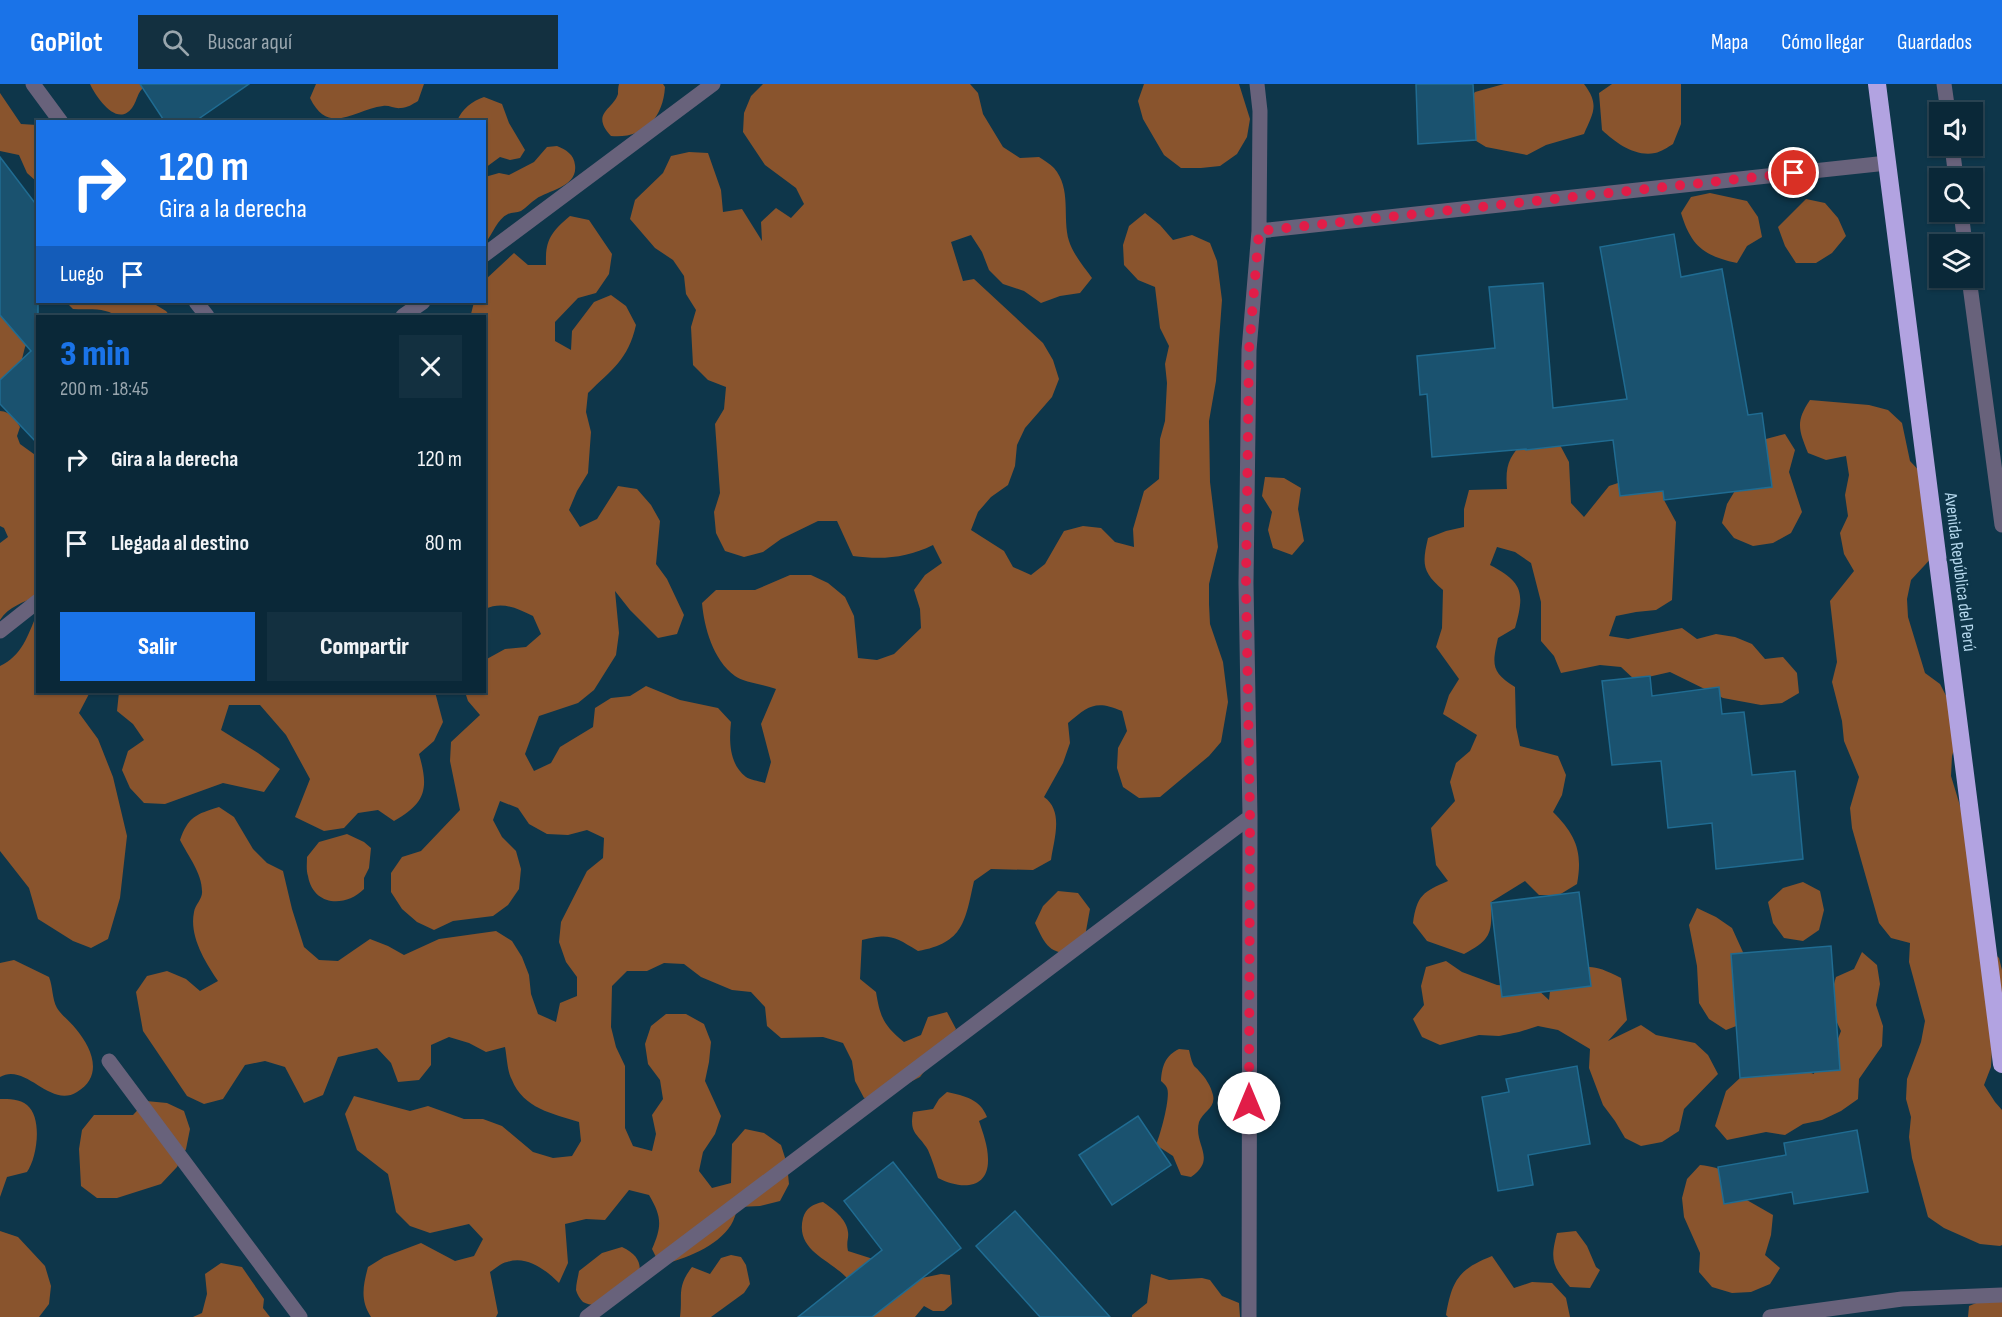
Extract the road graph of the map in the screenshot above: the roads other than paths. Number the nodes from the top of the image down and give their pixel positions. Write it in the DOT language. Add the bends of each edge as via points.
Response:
graph roads {
  1 [pos="33,84"];
  2 [pos="713,84"];
  3 [pos="1257,84"];
  4 [pos="1877,84"];
  5 [pos="1944,84"];
  6 [pos="1947,102"];
  7 [pos="60,120"];
  8 [pos="1887,163"];
  9 [pos="1259,231"];
  10 [pos="486,254"];
  11 [pos="1970,288"];
  12 [pos="197,303"];
  13 [pos="422,303"];
  14 [pos="206,315"];
  15 [pos="404,315"];
  16 [pos="2002,525"];
  17 [pos="36,603"];
  18 [pos="0,631"];
  19 [pos="1250,817"];
  20 [pos="109,1061"];
  21 [pos="2002,1064"];
  22 [pos="2002,1295"];
  23 [pos="300,1317"];
  24 [pos="587,1317"];
  25 [pos="1249,1317"];
  26 [pos="1770,1317"];
  1 -- 7 [label="street"];
  2 -- 10 [label="street"];
  3 -- 9 [label="street"];
  4 -- 8 [label="highway, Avenida República del Perú"];
  5 -- 6 [label="street"];
  8 -- 9 [label="street"];
  8 -- 21 [label="highway, Avenida República del Perú"];
  9 -- 19 [label="street" via="1249,350 1246,583"];
  11 -- 16 [label="street"];
  12 -- 14 [label="street"];
  13 -- 15 [label="street"];
  17 -- 18 [label="street"];
  19 -- 24 [label="street"];
  19 -- 25 [label="street"];
  20 -- 23 [label="street"];
  22 -- 26 [label="street" via="1902,1299"];
}
